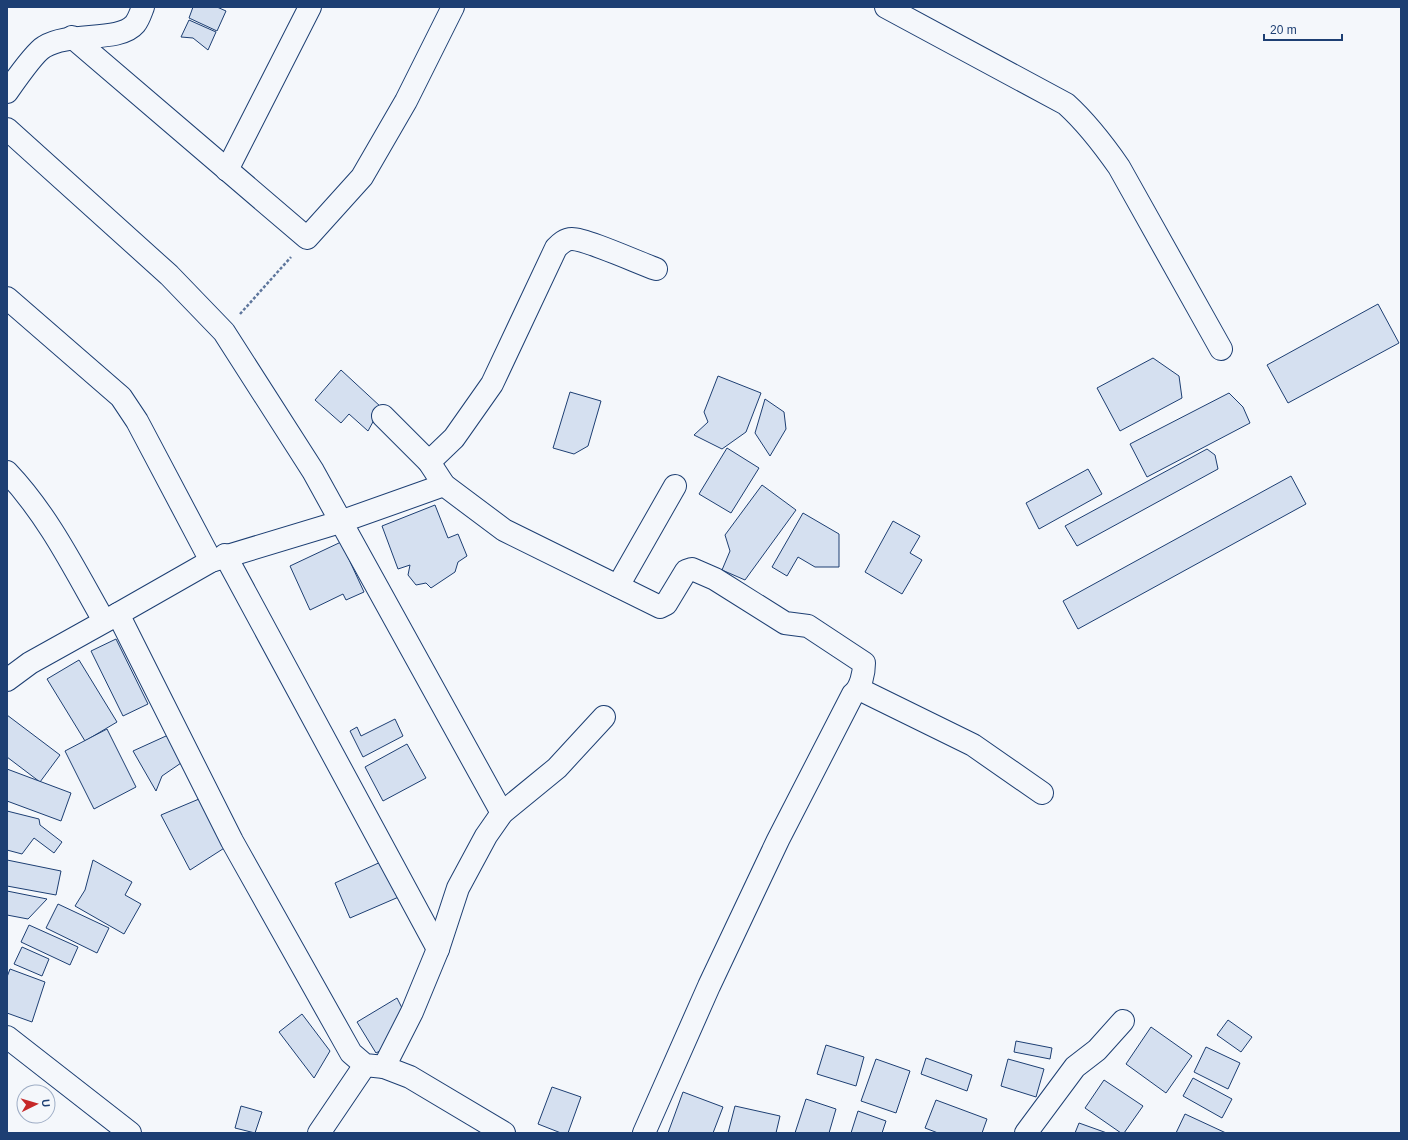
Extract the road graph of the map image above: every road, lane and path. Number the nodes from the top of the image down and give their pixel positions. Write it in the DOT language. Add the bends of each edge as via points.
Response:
graph roads {
  1 [pos="143,7"];
  2 [pos="310,7"];
  3 [pos="453,7"];
  4 [pos="886,7"];
  5 [pos="72,37"];
  6 [pos="7,92"];
  7 [pos="7,129"];
  8 [pos="228,170"];
  9 [pos="307,238"];
  10 [pos="656,269"];
  11 [pos="7,298"];
  12 [pos="224,332"];
  13 [pos="1221,348"];
  14 [pos="383,416"];
  15 [pos="428,462"];
  16 [pos="7,472"];
  17 [pos="444,485"];
  18 [pos="675,486"];
  19 [pos="340,522"];
  20 [pos="218,558"];
  21 [pos="618,586"];
  22 [pos="111,618"];
  23 [pos="7,680"];
  24 [pos="857,691"];
  25 [pos="604,717"];
  26 [pos="1042,793"];
  27 [pos="502,813"];
  28 [pos="438,949"];
  29 [pos="1123,1021"];
  30 [pos="7,1037"];
  31 [pos="375,1066"];
  32 [pos="130,1133"];
  33 [pos="319,1133"];
  34 [pos="504,1133"];
  35 [pos="644,1133"];
  36 [pos="1026,1133"];
  1 -- 5 [label="street" via="135,24 123,32 105,36"];
  2 -- 8 [label="street"];
  3 -- 9 [label="street" via="406,101 362,177"];
  4 -- 13 [label="street" via="1066,104 1082,119 1100,138 1120,167"];
  5 -- 6 [label="street" via="44,47"];
  5 -- 8 [label="street"];
  7 -- 12 [label="street" via="169,276"];
  8 -- 9 [label="street"];
  9 -- 12 [label="path"];
  10 -- 15 [label="street" via="591,244 572,239 562,242 556,248 492,384 454,438"];
  11 -- 20 [label="street" via="122,397"];
  12 -- 19 [label="street" via="297,444"];
  14 -- 15 [label="street"];
  15 -- 17 [label="street"];
  16 -- 22 [label="street" via="46,522"];
  17 -- 19 [label="street"];
  17 -- 21 [label="street" via="504,530"];
  18 -- 21 [label="street"];
  19 -- 20 [label="street"];
  19 -- 27 [label="street"];
  20 -- 22 [label="street"];
  20 -- 28 [label="street"];
  21 -- 24 [label="street" via="660,607 666,604 686,571 692,569 715,579 785,623 808,626 860,659 864,663 864,670"];
  22 -- 23 [label="street" via="30,663"];
  22 -- 31 [label="street" via="351,1053"];
  24 -- 26 [label="street" via="863,691 973,745"];
  24 -- 35 [label="street" via="853,694 778,840 709,986"];
  25 -- 27 [label="street" via="557,768"];
  27 -- 28 [label="street" via="486,836 458,888"];
  28 -- 31 [label="street" via="412,1012"];
  29 -- 36 [label="street" via="1097,1050 1075,1067"];
  30 -- 32 [label="street"];
  31 -- 33 [label="street"];
  31 -- 34 [label="street" via="410,1077"];
}
